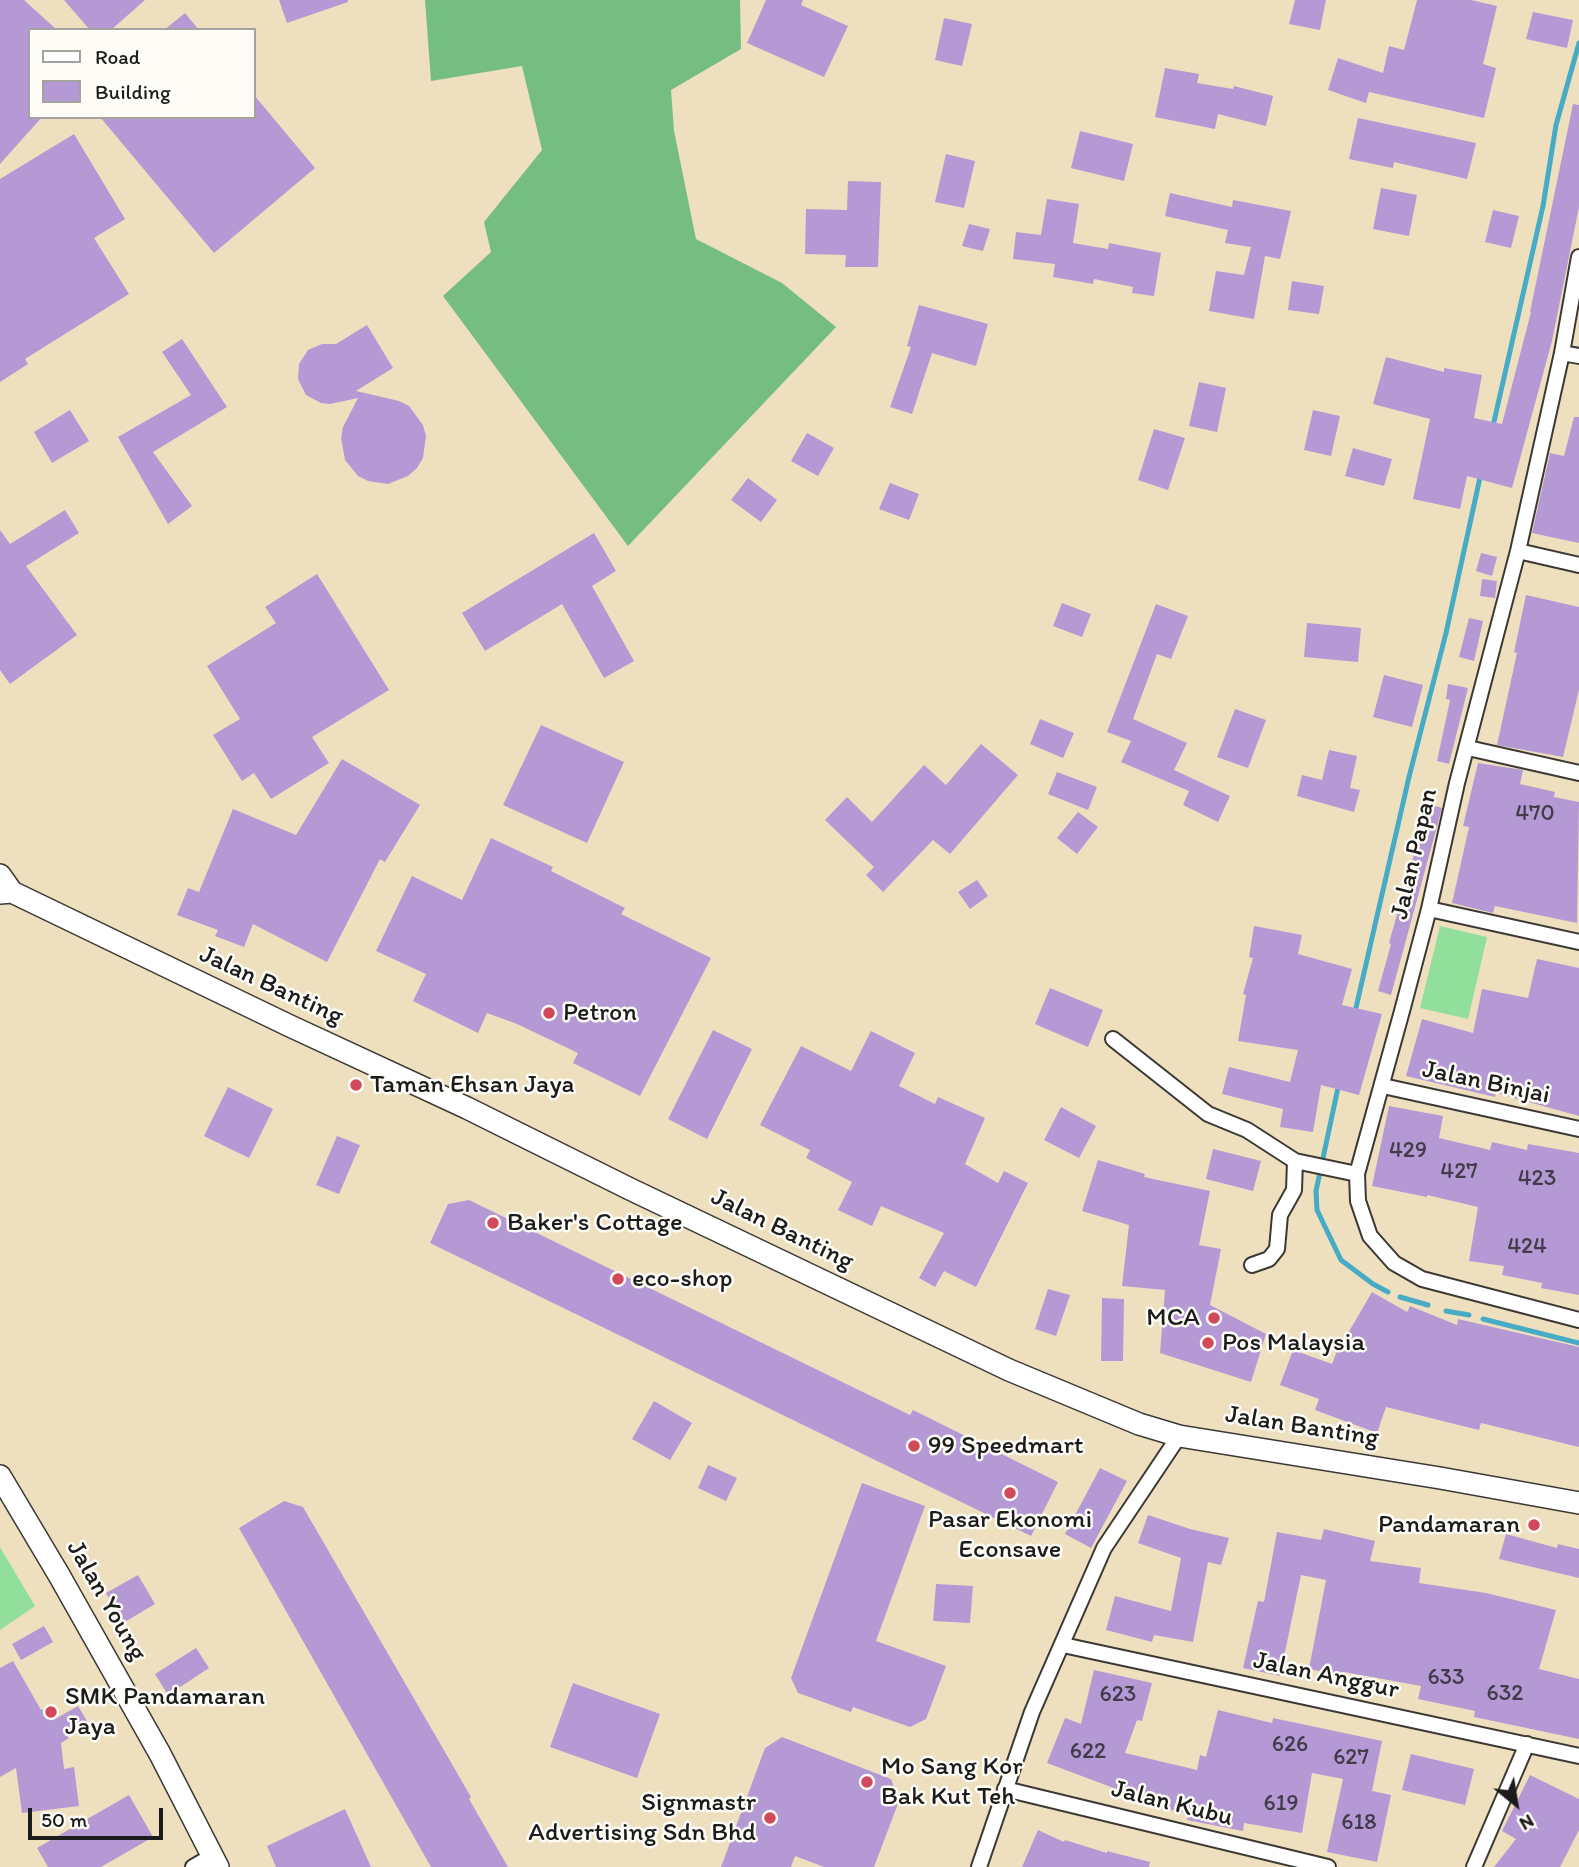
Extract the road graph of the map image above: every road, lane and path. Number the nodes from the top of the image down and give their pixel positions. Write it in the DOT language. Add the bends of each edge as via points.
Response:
graph roads {
  1 [pos="1579,257"];
  2 [pos="1562,353"];
  3 [pos="1579,356"];
  4 [pos="1518,551"];
  5 [pos="1579,565"];
  6 [pos="1468,748"];
  7 [pos="1579,774"];
  8 [pos="0,875"];
  9 [pos="6,893"];
  10 [pos="1429,909"];
  11 [pos="1579,942"];
  12 [pos="1113,1039"];
  13 [pos="1383,1086"];
  14 [pos="1579,1129"];
  15 [pos="1302,1163"];
  16 [pos="1357,1174"];
  17 [pos="1252,1265"];
  18 [pos="1579,1320"];
  19 [pos="1179,1436"];
  20 [pos="0,1476"];
  21 [pos="1579,1503"];
  22 [pos="1063,1645"];
  23 [pos="1527,1744"];
  24 [pos="1579,1756"];
  25 [pos="1005,1789"];
  26 [pos="215,1861"];
  27 [pos="192,1867"];
  28 [pos="979,1867"];
  29 [pos="1328,1867"];
  30 [pos="1474,1867"];
  1 -- 2 [label="street, Jalan Papan"];
  2 -- 3 [label="street"];
  2 -- 4 [label="street, Jalan Papan"];
  4 -- 5 [label="street"];
  4 -- 6 [label="street, Jalan Papan"];
  6 -- 7 [label="street"];
  6 -- 10 [label="street, Jalan Papan"];
  8 -- 9 [label="main road"];
  9 -- 19 [label="main road, Jalan Banting" via="467,1108 1009,1370"];
  10 -- 11 [label="street"];
  10 -- 13 [label="street, Jalan Papan"];
  12 -- 15 [label="street" via="1208,1114 1247,1130"];
  13 -- 14 [label="street, Jalan Binjai"];
  13 -- 16 [label="street, Jalan Papan"];
  15 -- 16 [label="street"];
  15 -- 17 [label="street" via="1280,1215 1277,1249 1269,1259"];
  16 -- 18 [label="street, Jalan Papan" via="1358,1200 1370,1236 1394,1263 1422,1279"];
  19 -- 21 [label="main road, Jalan Banting"];
  19 -- 22 [label="street" via="1104,1548"];
  20 -- 26 [label="main road, Jalan Young" via="160,1754"];
  22 -- 23 [label="street, Jalan Anggur"];
  22 -- 25 [label="street" via="1032,1712"];
  23 -- 24 [label="street, Jalan Anggur"];
  23 -- 30 [label="street"];
  25 -- 28 [label="street"];
  25 -- 29 [label="street, Jalan Kubu"];
  26 -- 27 [label="street"];
}
